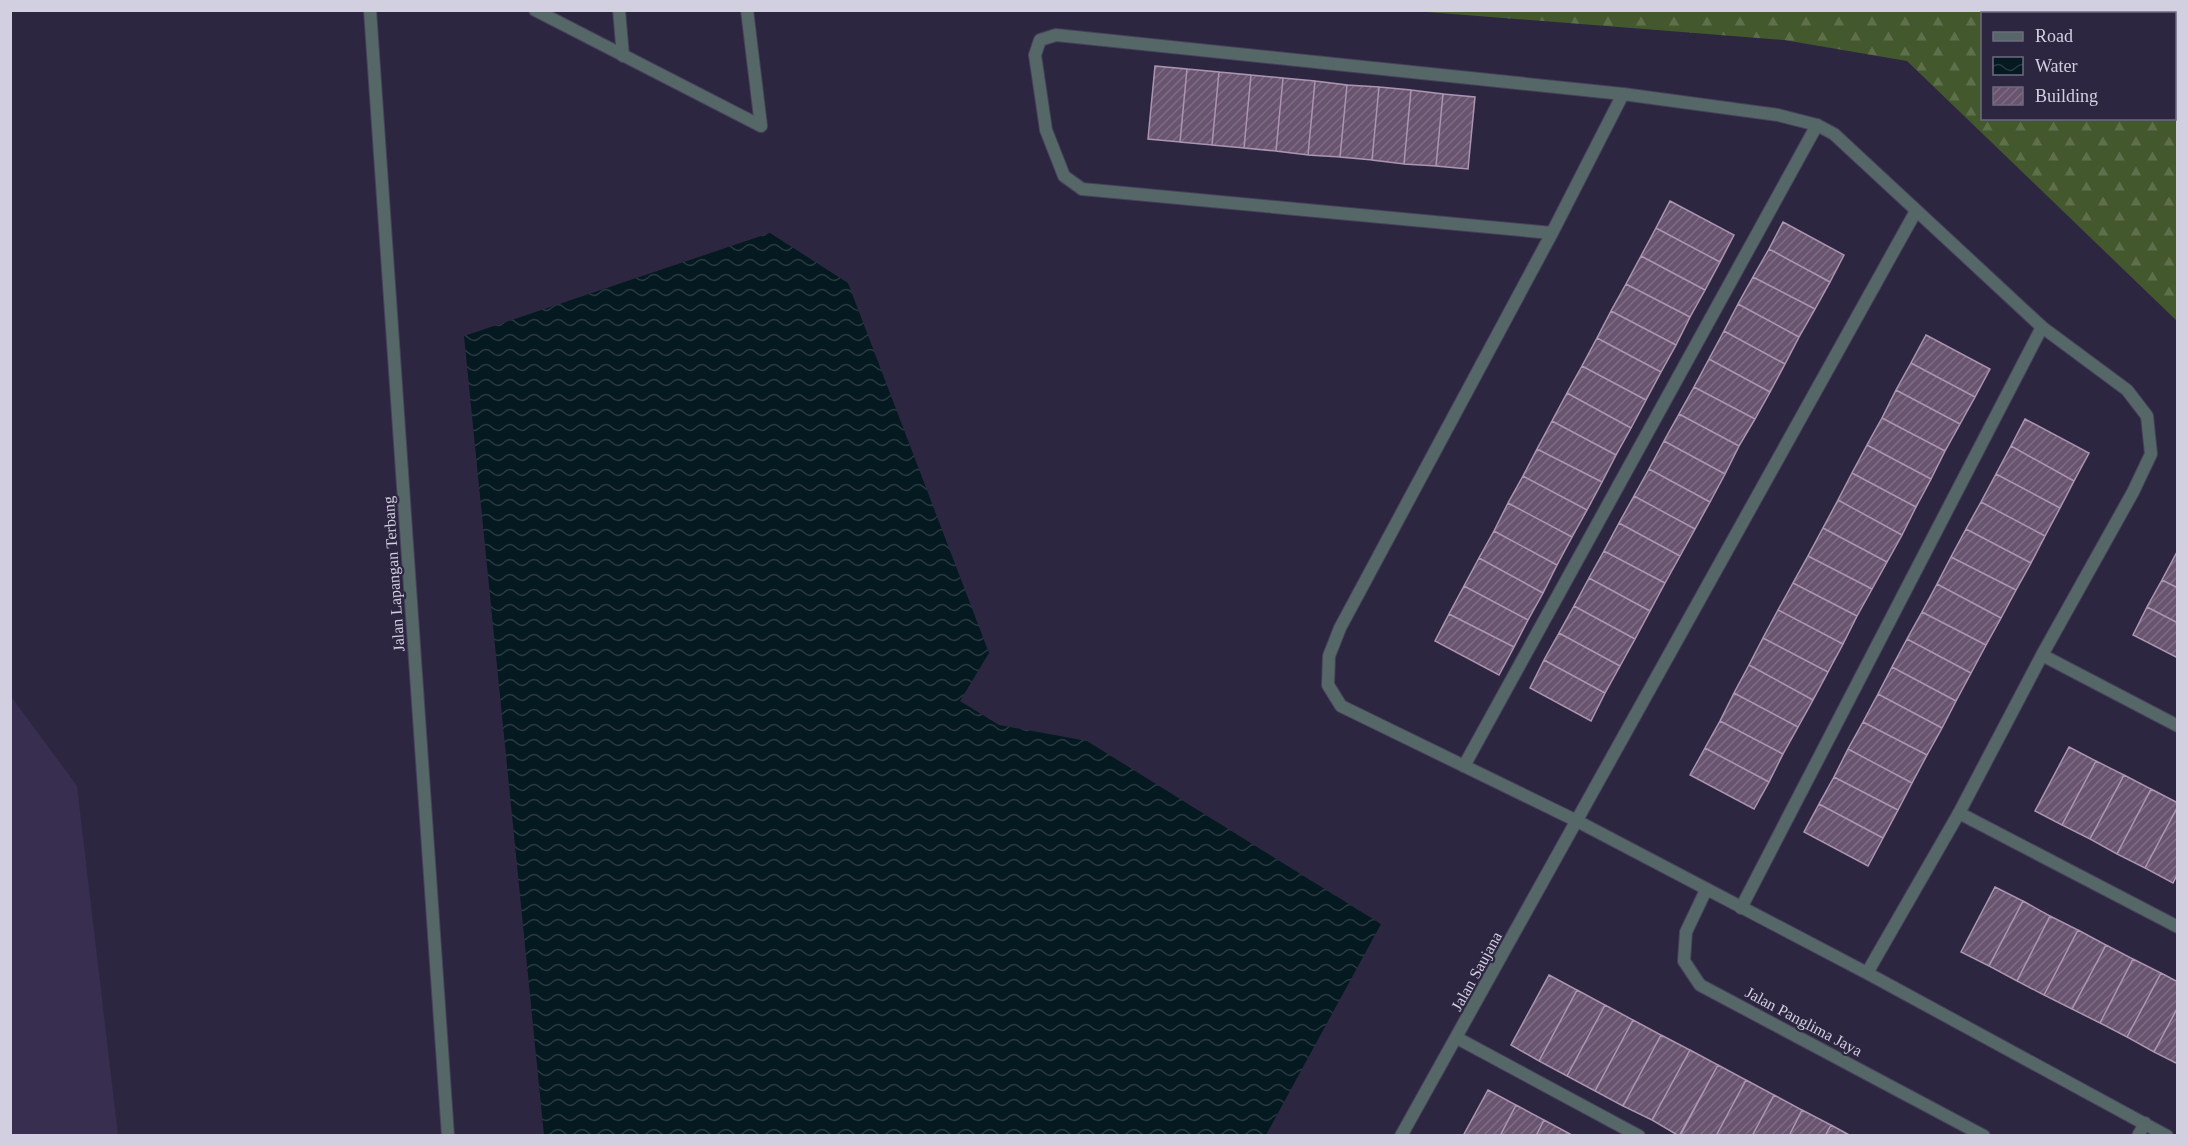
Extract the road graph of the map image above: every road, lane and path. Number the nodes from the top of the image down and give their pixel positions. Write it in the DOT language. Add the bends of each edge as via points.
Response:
graph roads {
  1 [pos="370,10"];
  2 [pos="535,10"];
  3 [pos="619,10"];
  4 [pos="747,10"];
  5 [pos="623,56"];
  6 [pos="1623,94"];
  7 [pos="1817,125"];
  8 [pos="1916,212"];
  9 [pos="1552,233"];
  10 [pos="2043,327"];
  11 [pos="2043,655"];
  12 [pos="2178,726"];
  13 [pos="1464,766"];
  14 [pos="1959,813"];
  15 [pos="1577,821"];
  16 [pos="1706,890"];
  17 [pos="1741,908"];
  18 [pos="2178,927"];
  19 [pos="1867,973"];
  20 [pos="1457,1038"];
  21 [pos="2145,1123"];
  22 [pos="448,1136"];
  23 [pos="1401,1136"];
  24 [pos="1639,1136"];
  25 [pos="1984,1136"];
  26 [pos="2138,1136"];
  27 [pos="2167,1136"];
  1 -- 22 [label="street, Jalan Lapangan Terbang"];
  2 -- 5 [label="street"];
  3 -- 5 [label="street"];
  4 -- 5 [label="street" via="761,126"];
  6 -- 7 [label="street" via="1778,115"];
  6 -- 9 [label="street"];
  6 -- 9 [label="street" via="1056,34 1040,40 1035,55 1046,130 1064,176 1082,189"];
  7 -- 8 [label="street" via="1834,134"];
  7 -- 13 [label="street"];
  8 -- 10 [label="street"];
  8 -- 15 [label="street, Jalan Saujana"];
  9 -- 13 [label="street" via="1340,628 1329,656 1328,685 1341,706"];
  10 -- 11 [label="street" via="2127,390 2148,416 2151,454"];
  10 -- 17 [label="street"];
  11 -- 12 [label="street"];
  11 -- 14 [label="street"];
  13 -- 15 [label="street"];
  14 -- 18 [label="street"];
  14 -- 19 [label="street"];
  15 -- 16 [label="street"];
  15 -- 20 [label="street, Jalan Saujana"];
  16 -- 17 [label="street"];
  16 -- 25 [label="street, Jalan Panglima Jaya" via="1686,932 1684,961 1700,985"];
  17 -- 19 [label="street"];
  19 -- 21 [label="street"];
  20 -- 23 [label="street, Jalan Saujana"];
  20 -- 24 [label="street"];
  21 -- 26 [label="street"];
  21 -- 27 [label="street"];
}
